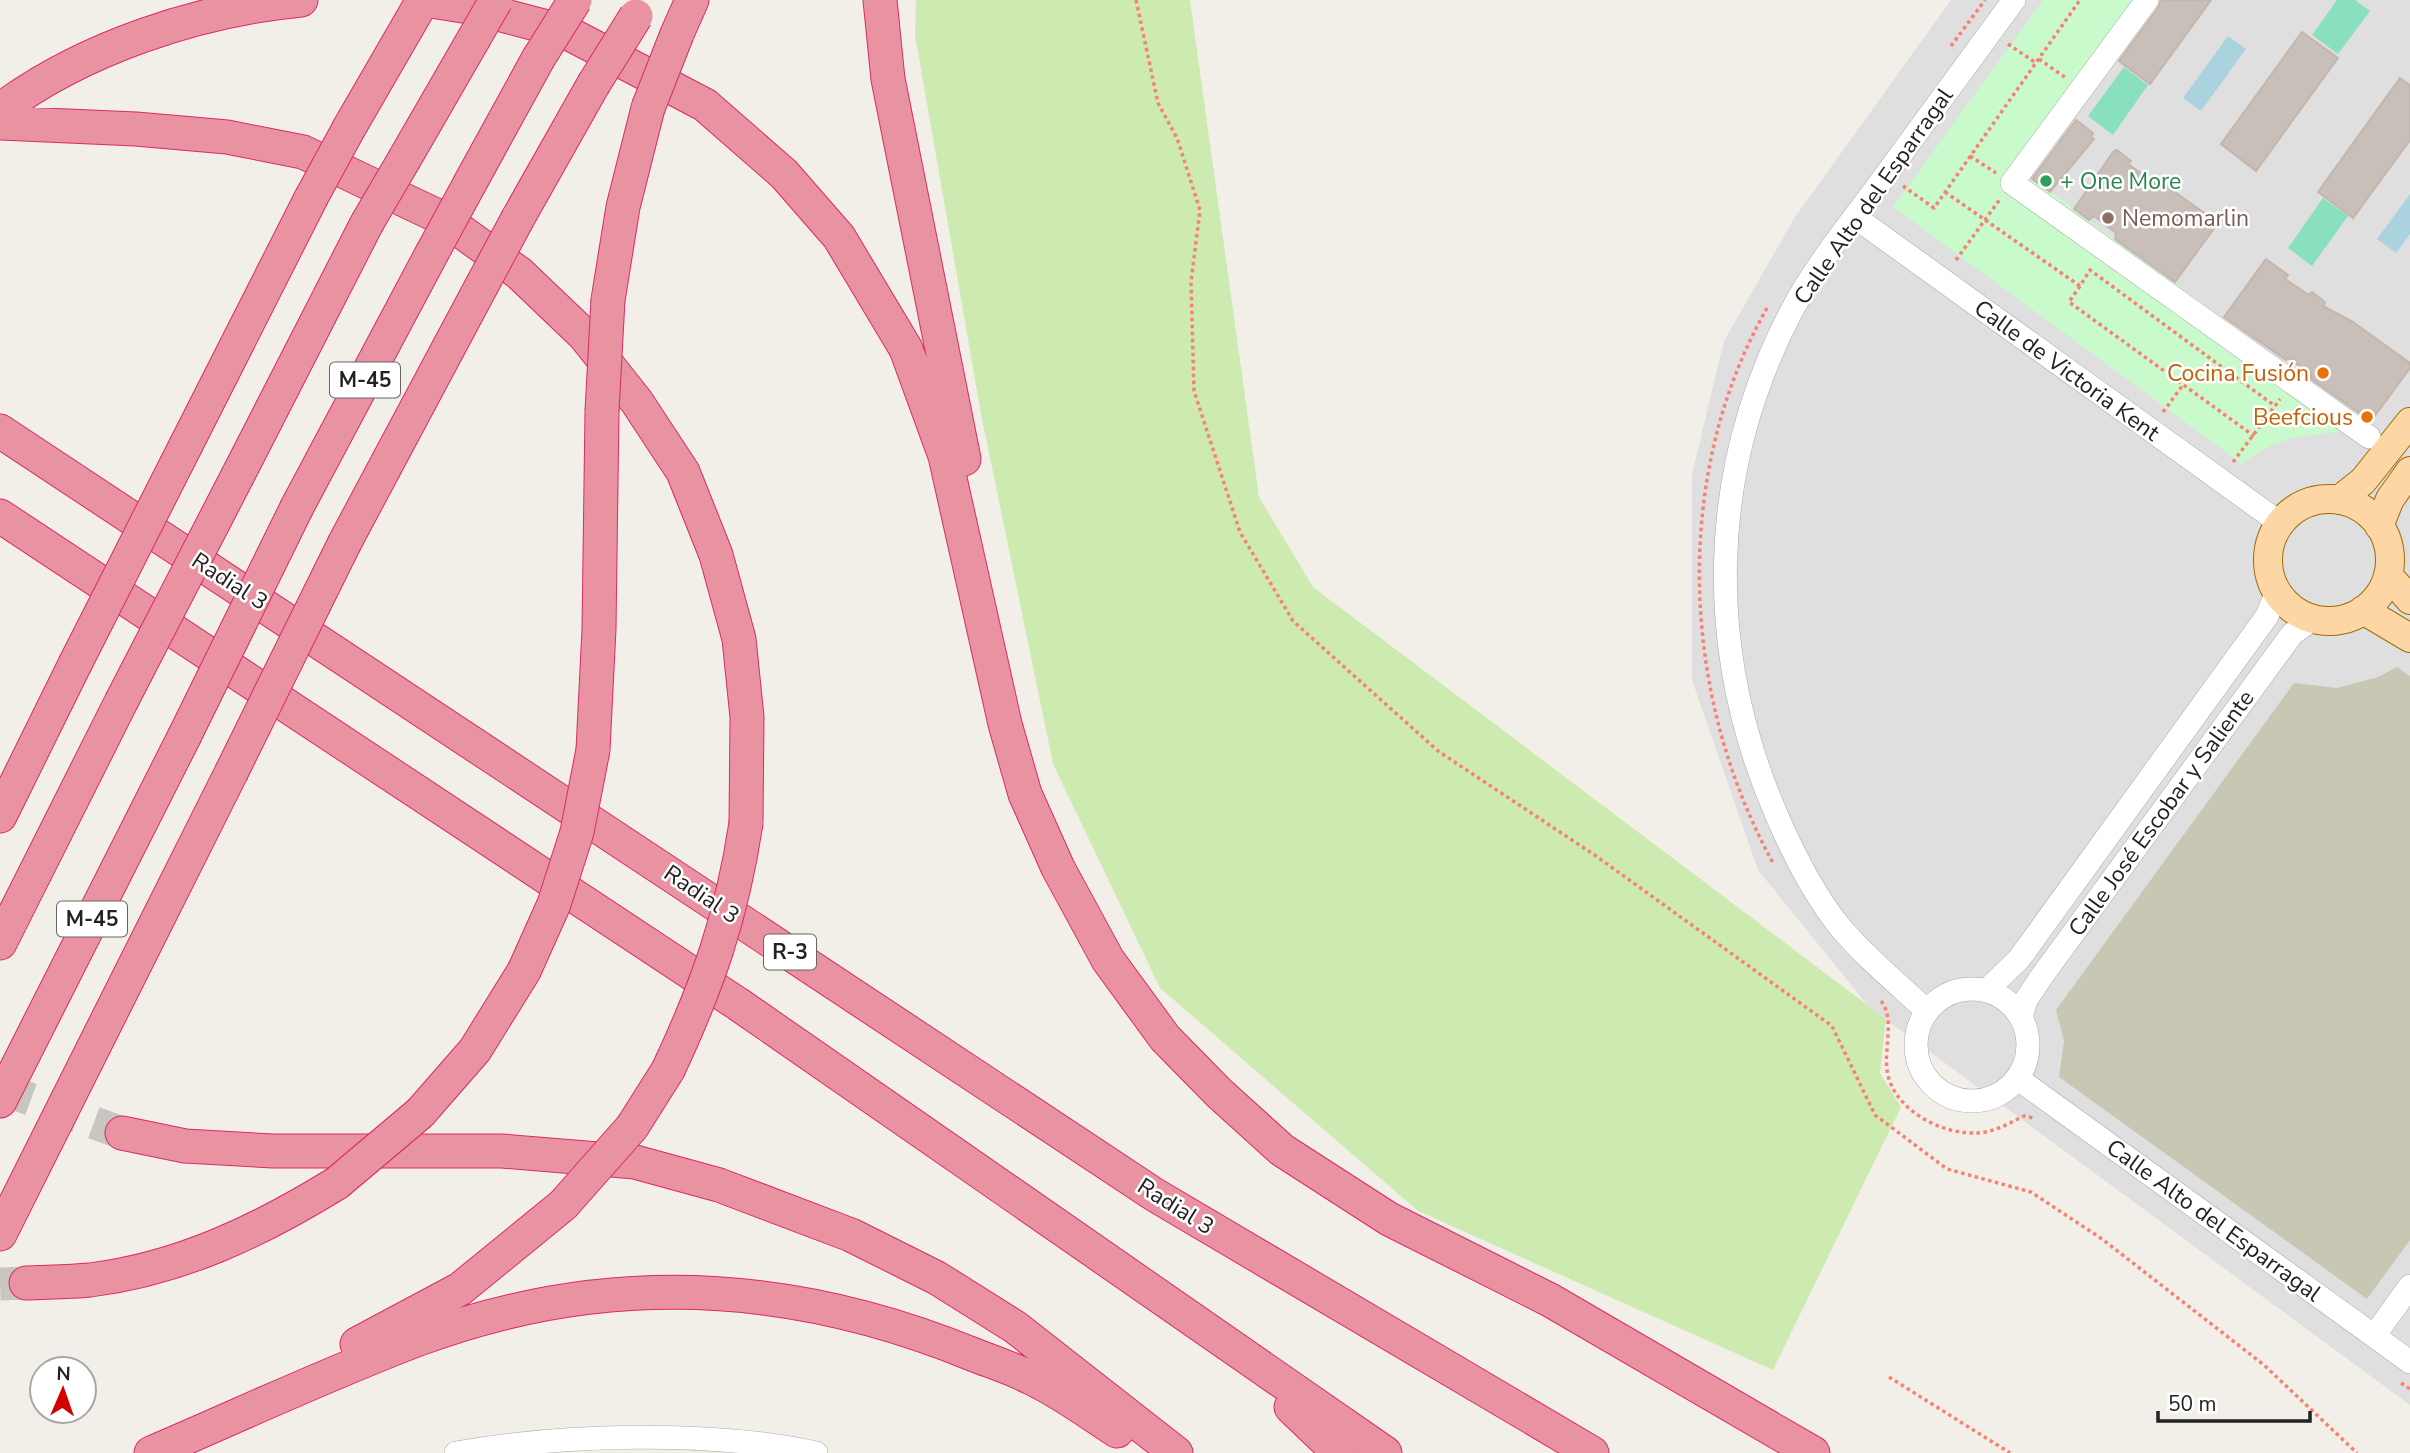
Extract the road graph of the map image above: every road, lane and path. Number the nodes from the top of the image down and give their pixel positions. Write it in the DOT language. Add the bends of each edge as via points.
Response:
graph roads {
  1 [pos="300,0"];
  2 [pos="496,0"];
  3 [pos="575,0"];
  4 [pos="692,0"];
  5 [pos="880,0"];
  6 [pos="1136,0"];
  7 [pos="1984,0"];
  8 [pos="2014,0"];
  9 [pos="2080,0"];
  10 [pos="2147,0"];
  11 [pos="641,8"];
  12 [pos="419,9"];
  13 [pos="2008,44"];
  14 [pos="1944,56"];
  15 [pos="2037,61"];
  16 [pos="2081,89"];
  17 [pos="6,110"];
  18 [pos="1970,156"];
  19 [pos="2012,183"];
  20 [pos="1903,186"];
  21 [pos="1945,192"];
  22 [pos="1855,217"];
  23 [pos="1985,220"];
  24 [pos="1956,260"];
  25 [pos="2080,286"];
  26 [pos="1769,305"];
  27 [pos="2183,385"];
  28 [pos="2288,400"];
  29 [pos="2275,406"];
  30 [pos="2163,412"];
  31 [pos="2410,422"];
  32 [pos="0,431"];
  33 [pos="2254,436"];
  34 [pos="2369,438"];
  35 [pos="2233,462"];
  36 [pos="2410,471"];
  37 [pos="2339,500"];
  38 [pos="0,516"];
  39 [pos="2280,523"];
  40 [pos="2379,526"];
  41 [pos="2388,575"];
  42 [pos="2277,592"];
  43 [pos="2410,600"];
  44 [pos="2363,610"];
  45 [pos="2313,619"];
  46 [pos="2410,638"];
  47 [pos="1005,724"];
  48 [pos="0,816"];
  49 [pos="1777,872"];
  50 [pos="0,943"];
  51 [pos="1986,991"];
  52 [pos="1875,995"];
  53 [pos="1927,1011"];
  54 [pos="2021,1017"];
  55 [pos="2017,1078"];
  56 [pos="0,1101"];
  57 [pos="2036,1118"];
  58 [pos="122,1133"];
  59 [pos="0,1234"];
  60 [pos="26,1283"];
  61 [pos="2410,1286"];
  62 [pos="1220,1336"];
  63 [pos="2374,1336"];
  64 [pos="2402,1370"];
  65 [pos="1889,1377"];
  66 [pos="2410,1390"];
  67 [pos="143,1453"];
  68 [pos="151,1453"];
  69 [pos="456,1453"];
  70 [pos="816,1453"];
  71 [pos="1153,1453"];
  72 [pos="1175,1453"];
  73 [pos="1339,1453"];
  74 [pos="1385,1453"];
  75 [pos="1592,1453"];
  76 [pos="1813,1453"];
  77 [pos="2010,1453"];
  78 [pos="2357,1453"];
  1 -- 17 [label="highway" via="195,18 114,46"];
  2 -- 50 [label="highway, M-45, bridge" via="367,223"];
  3 -- 56 [label="highway, M-45, bridge" via="470,183 298,508"];
  4 -- 60 [label="highway, bridge" via="648,108 623,207 608,300 593,750 578,832 554,904 524,971 475,1050 421,1113 337,1183 278,1220 206,1251 91,1280"];
  5 -- 47 [label="highway" via="888,79 994,605"];
  6 -- 78 [label="path" via="1158,103 1177,138 1200,210 1191,282 1194,391 1240,532 1293,621 1438,751 1596,856 1832,1026 1875,1115 1947,1169 2031,1192 2102,1240 2264,1365"];
  7 -- 14 [label="path"];
  8 -- 22 [label="street, Calle Alto del Esparragal"];
  9 -- 15 [label="path"];
  10 -- 16 [label="street"];
  11 -- 59 [label="highway, bridge" via="518,218 345,542"];
  12 -- 47 [label="highway" via="475,8 566,32 705,105 784,174 839,237 906,349 946,456"];
  12 -- 48 [label="highway, bridge" via="311,198"];
  13 -- 15 [label="path"];
  15 -- 16 [label="path"];
  15 -- 18 [label="path"];
  16 -- 19 [label="street"];
  17 -- 67 [label="highway, bridge" via="303,152 444,219 519,273 584,335 637,402 683,472 716,555 739,639 747,717 746,822 736,888 719,949 668,1070 632,1128 563,1205 460,1289"];
  18 -- 19 [label="path"];
  18 -- 21 [label="path"];
  19 -- 23 [label="path"];
  19 -- 34 [label="street"];
  20 -- 21 [label="path" via="1934,208"];
  21 -- 23 [label="path"];
  22 -- 39 [label="street, Calle de Victoria Kent"];
  22 -- 53 [label="street, Calle Alto del Esparragal" via="1791,311 1754,395 1732,486 1723,570 1729,651 1755,765 1792,849 1839,925"];
  23 -- 24 [label="path"];
  23 -- 25 [label="path"];
  25 -- 27 [label="path" via="2069,302"];
  25 -- 29 [label="path" via="2090,270"];
  26 -- 49 [label="path" via="1715,438 1699,566 1700,621 1720,736 1753,827"];
  27 -- 30 [label="path"];
  27 -- 33 [label="path"];
  28 -- 29 [label="path" via="2282,396"];
  29 -- 33 [label="path"];
  31 -- 37 [label="main road" via="2363,481"];
  32 -- 75 [label="highway, Radial 3 / R-3" via="1155,1195"];
  33 -- 35 [label="path"];
  36 -- 40 [label="main road" via="2390,499"];
  37 -- 39 [label="main road" via="2306,503"];
  37 -- 40 [label="main road" via="2368,513"];
  38 -- 62 [label="highway" via="727,996"];
  39 -- 42 [label="main road" via="2268,557"];
  40 -- 41 [label="main road" via="2389,549"];
  41 -- 43 [label="main road"];
  41 -- 44 [label="main road" via="2374,601"];
  42 -- 45 [label="main road" via="2287,604"];
  42 -- 51 [label="street, Calle José Escobar y Saliente" via="2261,625 2027,947"];
  44 -- 45 [label="main road" via="2339,620"];
  44 -- 46 [label="main road"];
  45 -- 54 [label="street, Calle José Escobar y Saliente" via="2292,634 2050,964 2026,1000"];
  47 -- 76 [label="highway" via="1026,794 1058,868 1108,960 1166,1038 1282,1150 1389,1219 1550,1300"];
  51 -- 53 [label="street" via="1954,992"];
  51 -- 54 [label="street" via="2000,996"];
  52 -- 57 [label="path" via="1888,1013 1887,1072 1896,1093 1917,1114 1952,1131 1978,1133 2024,1116"];
  53 -- 55 [label="street" via="1916,1048 1921,1067 1939,1090 1976,1100 2003,1091"];
  54 -- 55 [label="street" via="2028,1048"];
  55 -- 63 [label="street, Calle Alto del Esparragal"];
  58 -- 72 [label="highway" via="198,1147 555,1155 635,1163 719,1185 851,1235 937,1278 1015,1327"];
  61 -- 63 [label="street"];
  62 -- 73 [label="highway"];
  62 -- 74 [label="highway"];
  63 -- 64 [label="street, Calle Alto del Esparragal"];
  64 -- 66 [label="path"];
  65 -- 77 [label="path"];
  68 -- 71 [label="highway" via="420,1338 576,1298 697,1292 767,1296 862,1314 940,1341 1031,1378"];
  69 -- 70 [label="street" via="589,1440 672,1439 781,1446"];
}
